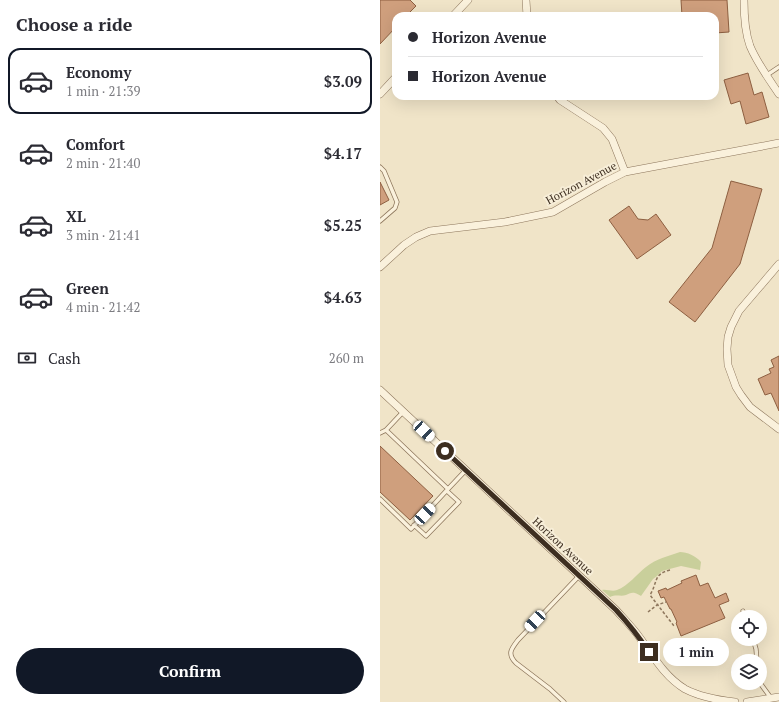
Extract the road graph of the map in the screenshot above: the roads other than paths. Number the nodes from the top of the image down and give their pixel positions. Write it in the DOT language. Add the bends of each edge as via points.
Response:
graph roads {
  1 [pos="468,0"];
  2 [pos="526,0"];
  3 [pos="744,0"];
  4 [pos="457,12"];
  5 [pos="527,12"];
  6 [pos="779,67"];
  7 [pos="767,75"];
  8 [pos="392,81"];
  9 [pos="380,94"];
  10 [pos="779,94"];
  11 [pos="560,100"];
  12 [pos="779,143"];
  13 [pos="380,167"];
  14 [pos="625,172"];
  15 [pos="380,221"];
  16 [pos="779,264"];
  17 [pos="380,267"];
  18 [pos="380,390"];
  19 [pos="403,412"];
  20 [pos="779,428"];
  21 [pos="386,430"];
  22 [pos="380,433"];
  23 [pos="466,470"];
  24 [pos="448,490"];
  25 [pos="380,499"];
  26 [pos="414,525"];
  27 [pos="579,576"];
  28 [pos="767,690"];
  29 [pos="775,697"];
  30 [pos="564,702"];
  31 [pos="735,702"];
  32 [pos="747,702"];
  1 -- 4 [label="street"];
  2 -- 5 [label="street"];
  3 -- 7 [label="street" via="744,17 750,44"];
  6 -- 7 [label="lane"];
  7 -- 10 [label="street"];
  8 -- 9 [label="street"];
  11 -- 14 [label="street" via="603,128 612,139"];
  12 -- 14 [label="street, Horizon Avenue"];
  13 -- 15 [label="lane" via="398,202"];
  14 -- 17 [label="street, Horizon Avenue" via="553,212 505,222 430,231 404,245"];
  16 -- 20 [label="street" via="739,311 731,327 727,349 728,365 741,395 750,407"];
  18 -- 19 [label="street, Horizon Avenue"];
  19 -- 21 [label="lane"];
  19 -- 23 [label="street, Horizon Avenue"];
  21 -- 22 [label="lane"];
  21 -- 24 [label="lane"];
  23 -- 24 [label="lane"];
  23 -- 27 [label="street, Horizon Avenue"];
  24 -- 26 [label="lane"];
  24 -- 26 [label="lane" via="459,502 426,536"];
  25 -- 26 [label="lane" via="411,529"];
  27 -- 30 [label="lane" via="518,640 510,654 516,663"];
  27 -- 31 [label="street, Horizon Avenue" via="626,621 671,678 698,695"];
  28 -- 29 [label="lane"];
  29 -- 32 [label="street"];
}
